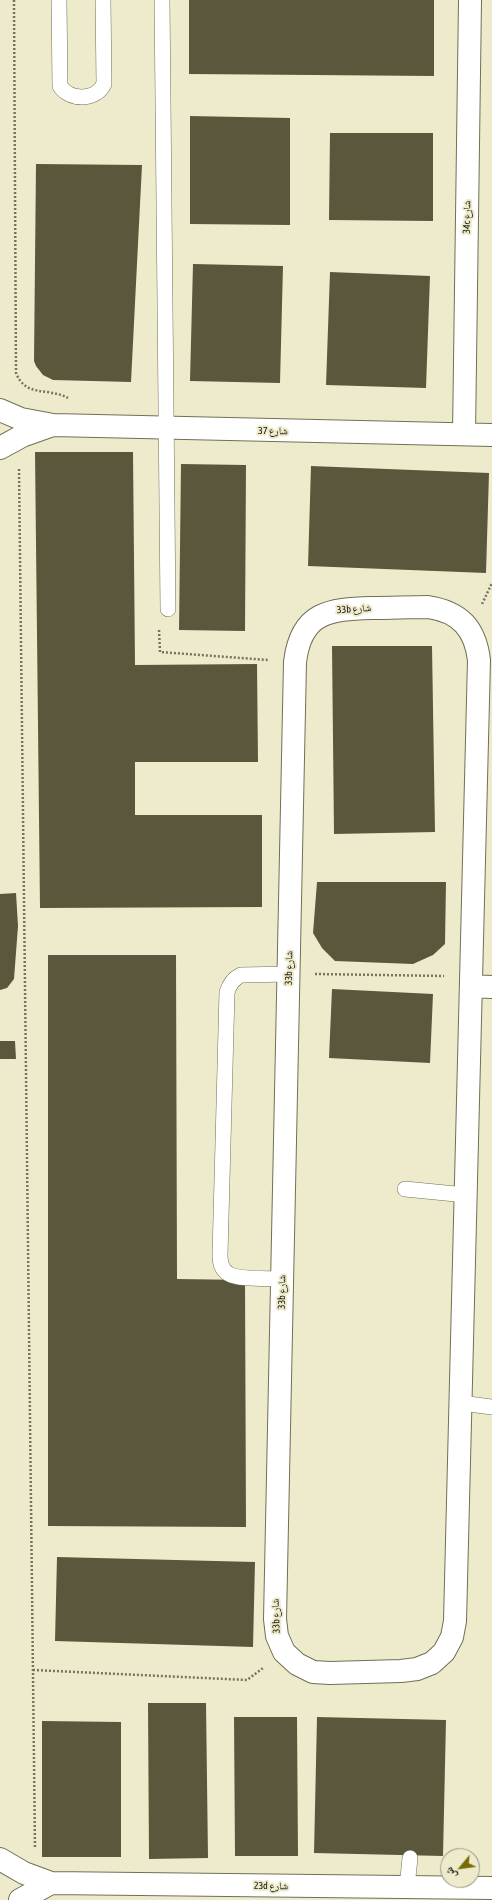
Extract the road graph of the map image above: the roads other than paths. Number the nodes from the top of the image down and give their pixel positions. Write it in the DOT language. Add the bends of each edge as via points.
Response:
graph roads {
  1 [pos="58,0"];
  2 [pos="103,0"];
  3 [pos="162,0"];
  4 [pos="470,0"];
  5 [pos="0,410"];
  6 [pos="53,425"];
  7 [pos="166,428"];
  8 [pos="464,434"];
  9 [pos="492,435"];
  10 [pos="0,448"];
  11 [pos="168,609"];
  12 [pos="289,974"];
  13 [pos="471,981"];
  14 [pos="492,987"];
  15 [pos="405,1189"];
  16 [pos="466,1195"];
  17 [pos="282,1279"];
  18 [pos="460,1403"];
  19 [pos="492,1407"];
  20 [pos="410,1858"];
  21 [pos="0,1859"];
  22 [pos="51,1883"];
  23 [pos="492,1888"];
  24 [pos="416,1892"];
  25 [pos="20,1900"];
  1 -- 2 [label="lane" via="60,86 70,95 89,96 101,91 104,84"];
  3 -- 7 [label="lane"];
  4 -- 8 [label="street, 34c شارع"];
  5 -- 6 [label="street, شارع 37" via="20,419"];
  6 -- 7 [label="street, شارع 37"];
  6 -- 10 [label="street, شارع 37" via="22,436"];
  7 -- 8 [label="street, شارع 37"];
  7 -- 11 [label="lane"];
  8 -- 9 [label="street, شارع 37"];
  12 -- 13 [label="street, 33b شارع" via="294,678 297,646 304,631 315,619 329,611 346,608 428,607 444,609 458,617 470,629 479,660"];
  12 -- 17 [label="street, 33b شارع"];
  12 -- 17 [label="lane" via="240,975 229,985 227,992 220,1255 220,1262 229,1274"];
  13 -- 14 [label="street"];
  13 -- 16 [label="street, 33b شارع"];
  15 -- 16 [label="lane"];
  16 -- 18 [label="street, 33b شارع"];
  17 -- 18 [label="street, 33b شارع" via="275,1619 277,1636 284,1652 297,1664 313,1672 401,1671 417,1669 432,1662 444,1652 452,1637 455,1621"];
  18 -- 19 [label="lane"];
  20 -- 24 [label="lane"];
  21 -- 22 [label="street, 23d شارع" via="24,1873"];
  22 -- 24 [label="street, 23d شارع"];
  22 -- 25 [label="street, 23d شارع"];
  23 -- 24 [label="street, 23d شارع"];
}
